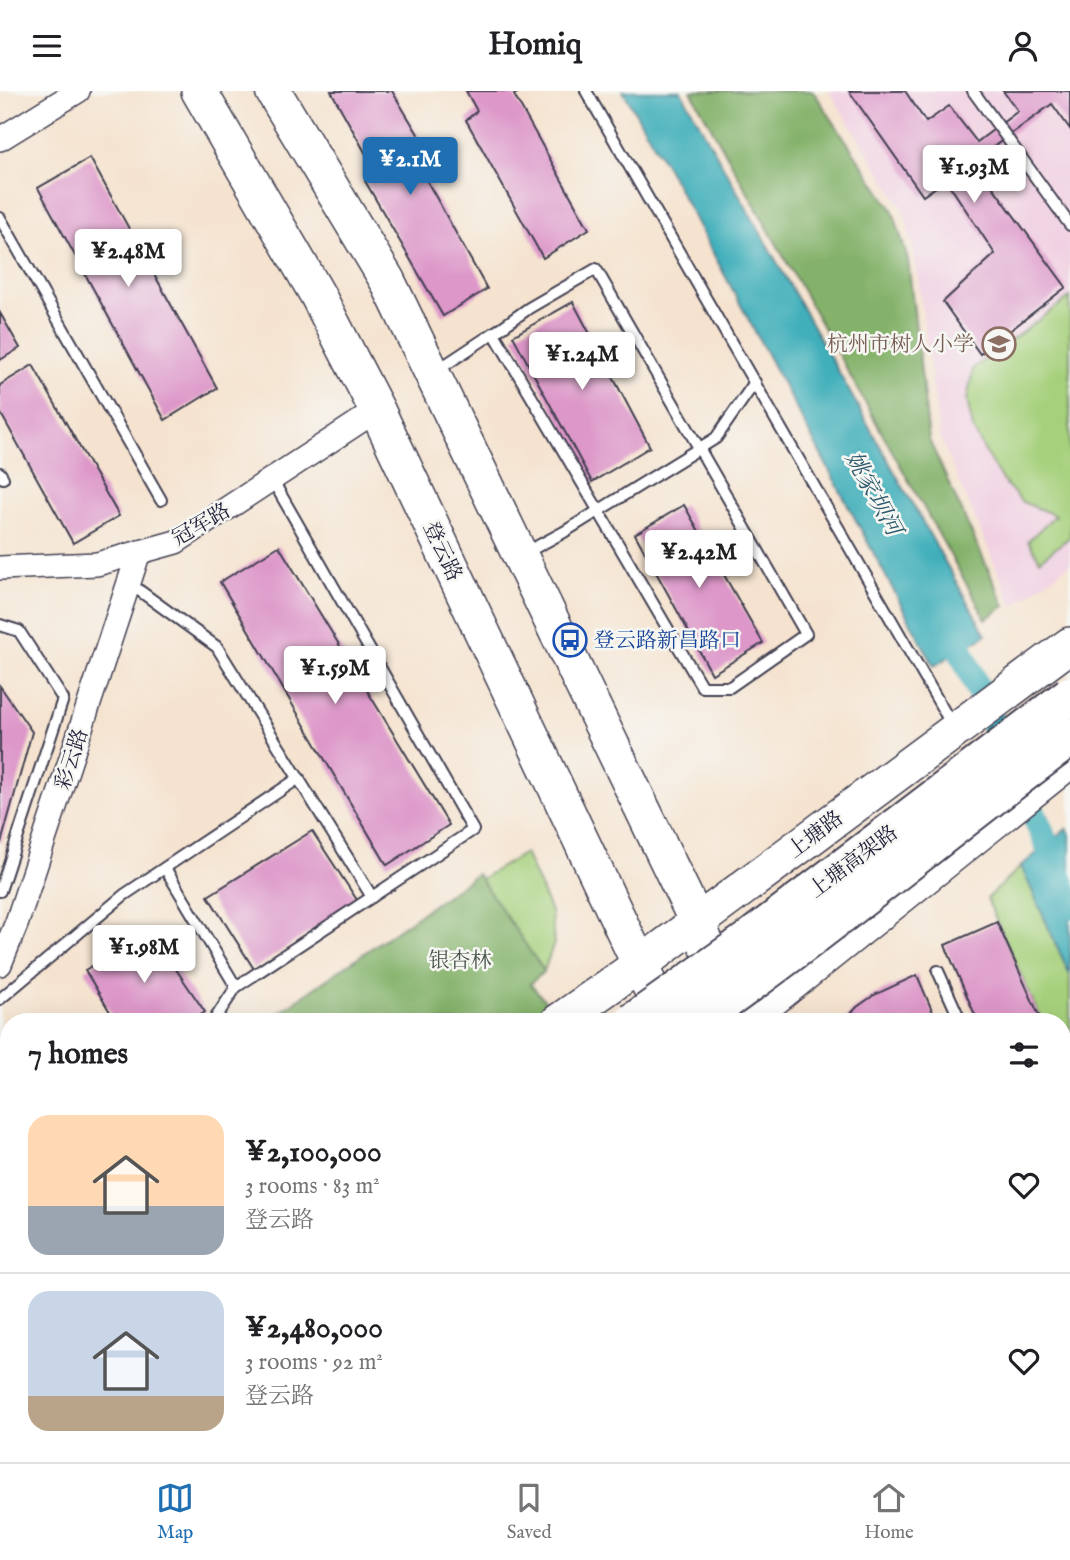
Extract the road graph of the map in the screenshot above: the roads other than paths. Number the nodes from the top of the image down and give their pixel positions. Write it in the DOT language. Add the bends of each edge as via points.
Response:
graph roads {
  1 [pos="78,91"];
  2 [pos="199,91"];
  3 [pos="273,91"];
  4 [pos="586,91"];
  5 [pos="973,91"];
  6 [pos="0,139"];
  7 [pos="0,218"];
  8 [pos="1070,225"];
  9 [pos="495,332"];
  10 [pos="432,374"];
  11 [pos="755,382"];
  12 [pos="377,411"];
  13 [pos="699,448"];
  14 [pos="273,481"];
  15 [pos="162,500"];
  16 [pos="599,510"];
  17 [pos="139,552"];
  18 [pos="520,556"];
  19 [pos="0,568"];
  20 [pos="129,583"];
  21 [pos="0,625"];
  22 [pos="1070,625"];
  23 [pos="1070,645"];
  24 [pos="1022,678"];
  25 [pos="1070,696"];
  26 [pos="959,727"];
  27 [pos="1069,753"];
  28 [pos="299,778"];
  29 [pos="165,868"];
  30 [pos="0,891"];
  31 [pos="372,897"];
  32 [pos="696,922"];
  33 [pos="638,966"];
  34 [pos="939,971"];
  35 [pos="6,978"];
  36 [pos="236,987"];
  37 [pos="0,999"];
  38 [pos="219,1013"];
  39 [pos="571,1013"];
  40 [pos="647,1013"];
  41 [pos="662,1013"];
  42 [pos="708,1013"];
  43 [pos="737,1013"];
  44 [pos="752,1013"];
  45 [pos="957,1013"];
  1 -- 6 [label="street"];
  2 -- 12 [label="main road, 登云路" via="317,294"];
  3 -- 10 [label="main road" via="387,280"];
  4 -- 11 [label="lane"];
  5 -- 8 [label="lane"];
  7 -- 15 [label="lane"];
  9 -- 10 [label="lane"];
  9 -- 13 [label="lane" via="596,269"];
  9 -- 16 [label="lane"];
  10 -- 18 [label="main road"];
  11 -- 13 [label="lane" via="716,437"];
  11 -- 26 [label="lane"];
  12 -- 14 [label="street, 冠军路"];
  12 -- 33 [label="main road, 登云路"];
  13 -- 16 [label="lane"];
  13 -- 16 [label="lane" via="806,634 730,687 702,687"];
  14 -- 17 [label="street, 冠军路" via="176,542"];
  14 -- 31 [label="lane" via="472,830"];
  16 -- 18 [label="lane"];
  17 -- 19 [label="street, 冠军路" via="97,564"];
  17 -- 20 [label="street, 彩云路"];
  18 -- 32 [label="main road"];
  20 -- 28 [label="lane" via="217,647"];
  20 -- 35 [label="street, 彩云路" via="17,922"];
  21 -- 30 [label="lane" via="19,631 63,699"];
  22 -- 24 [label="main road" via="1030,663"];
  23 -- 24 [label="main road, 上塘路"];
  24 -- 26 [label="main road, 上塘路"];
  25 -- 40 [label="highway, 上塘高架路, bridge"];
  26 -- 32 [label="main road, 上塘路"];
  27 -- 42 [label="highway, 上塘高架路, bridge"];
  27 -- 44 [label="main road" via="989,825"];
  28 -- 29 [label="lane"];
  28 -- 31 [label="lane"];
  29 -- 35 [label="lane"];
  29 -- 36 [label="lane"];
  31 -- 36 [label="lane"];
  32 -- 33 [label="main road, 上塘路"];
  32 -- 43 [label="main road"];
  33 -- 39 [label="main road, 上塘路"];
  33 -- 41 [label="main road, 登云路"];
  34 -- 45 [label="lane"];
  35 -- 37 [label="lane"];
  36 -- 38 [label="lane"];
}
